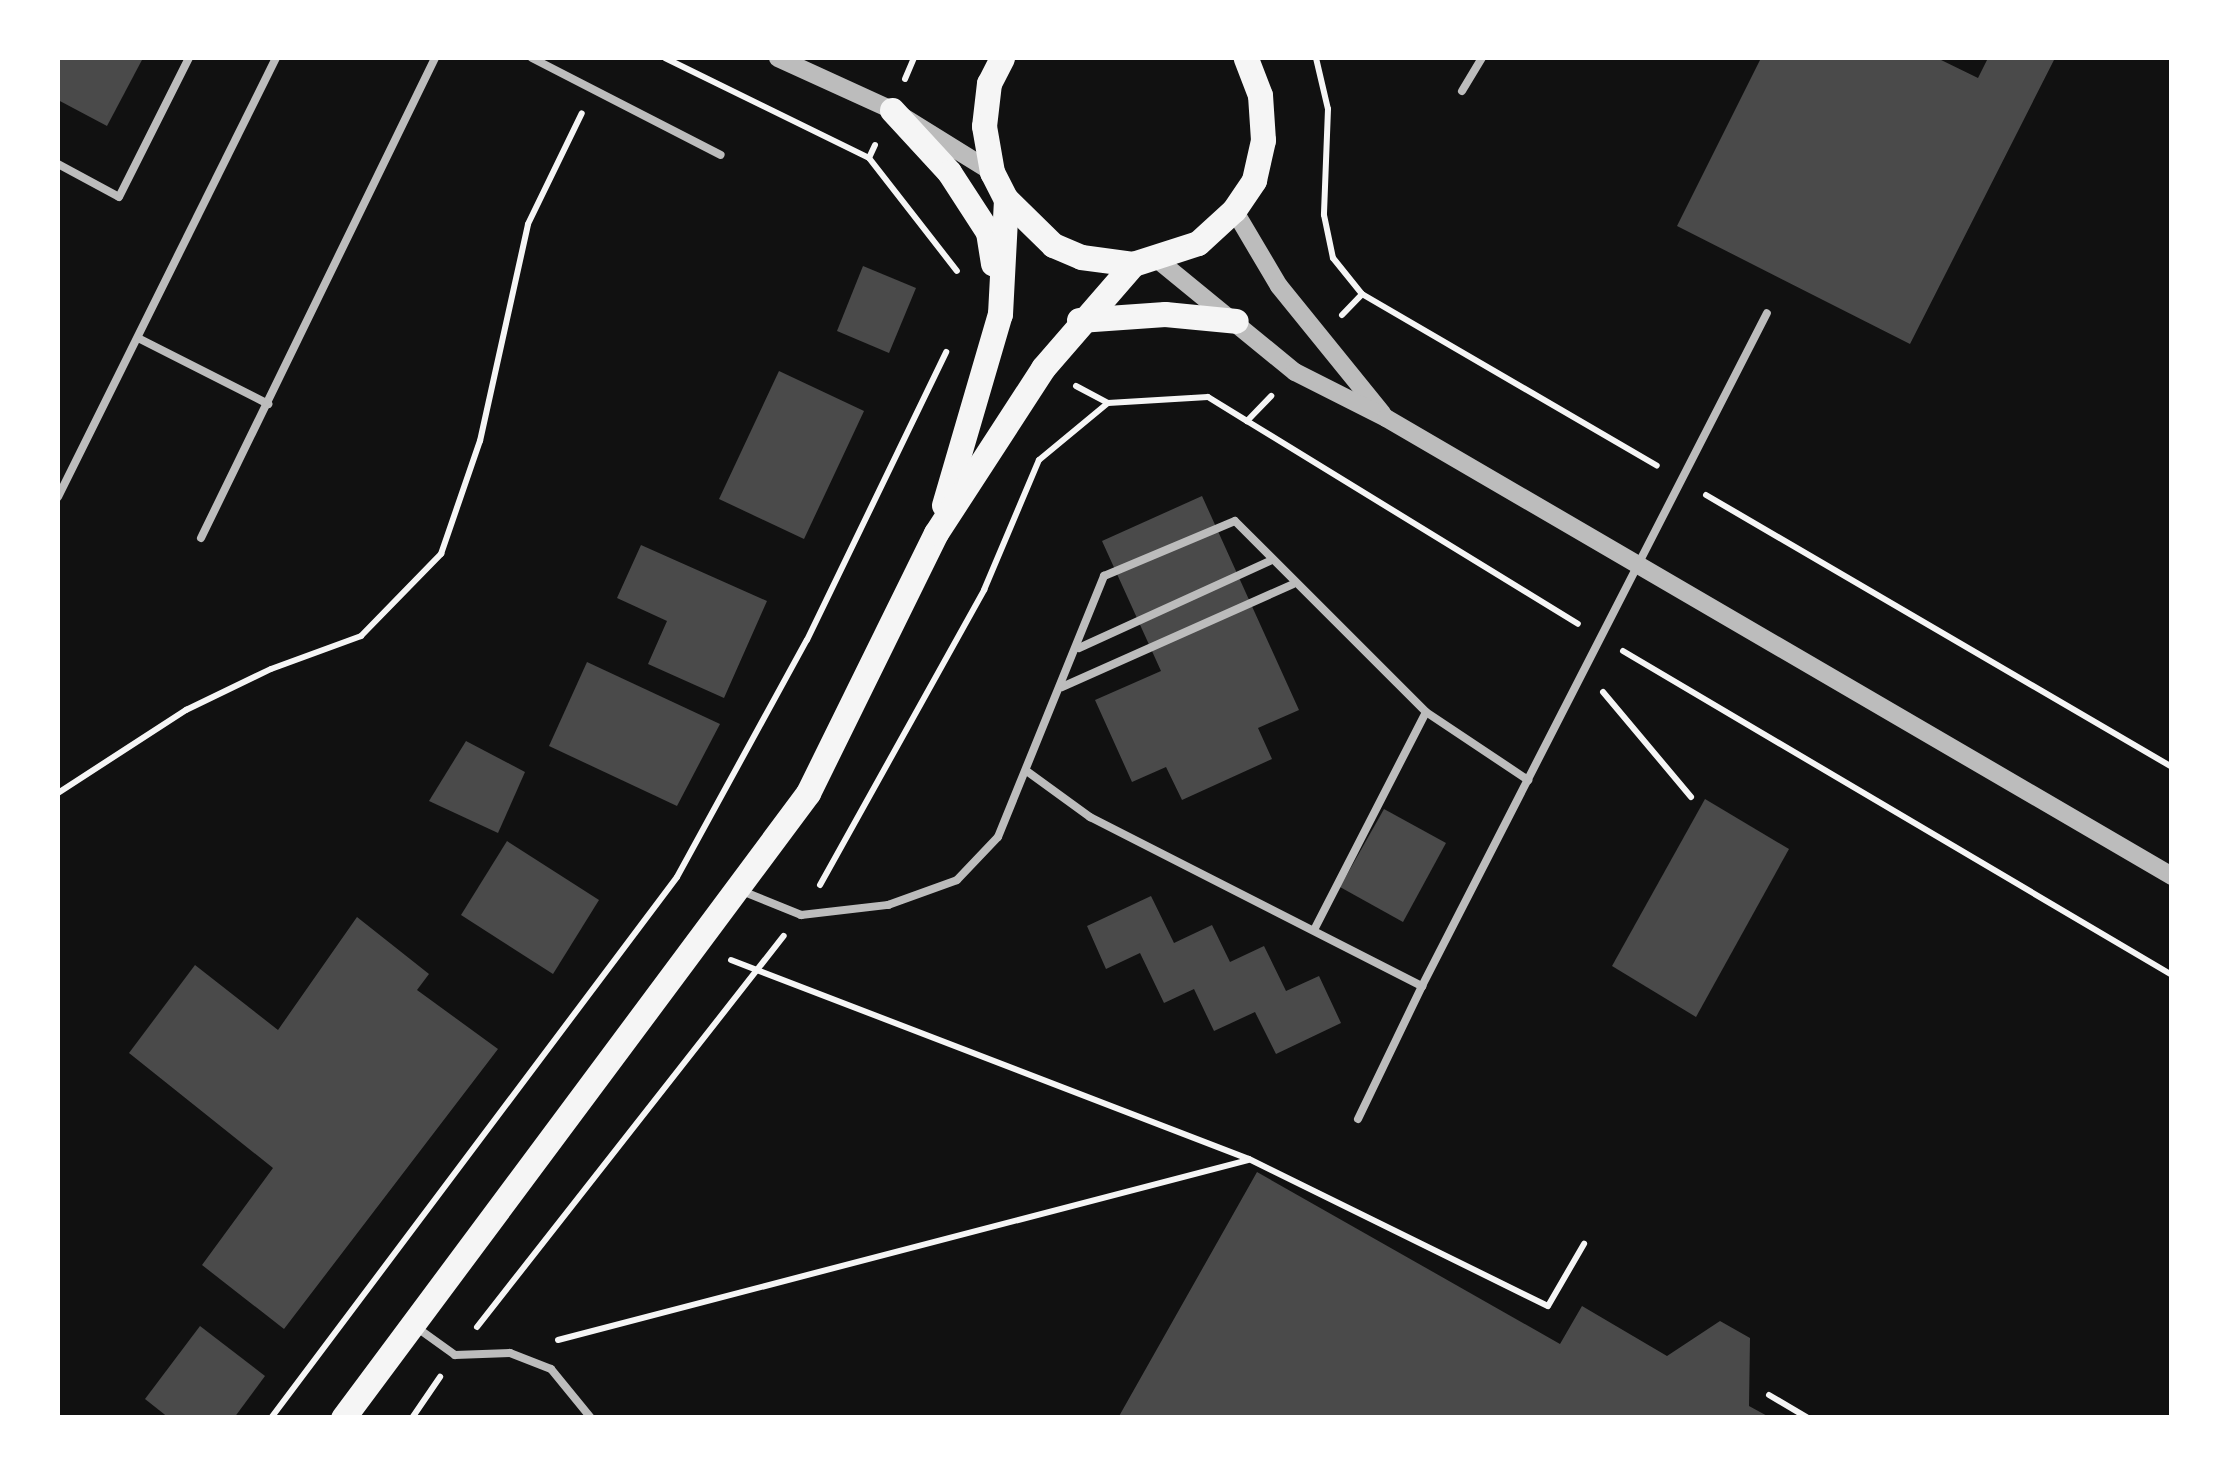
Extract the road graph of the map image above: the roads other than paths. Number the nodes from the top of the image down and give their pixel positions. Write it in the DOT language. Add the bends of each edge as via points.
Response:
graph roads {
  1 [pos="190,58"];
  2 [pos="276,58"];
  3 [pos="434,58"];
  4 [pos="532,58"];
  5 [pos="778,58"];
  6 [pos="1002,58"];
  7 [pos="1246,58"];
  8 [pos="1482,58"];
  9 [pos="1462,90"];
  10 [pos="892,110"];
  11 [pos="721,155"];
  12 [pos="58,164"];
  13 [pos="992,172"];
  14 [pos="1006,199"];
  15 [pos="1234,210"];
  16 [pos="1146,262"];
  17 [pos="1767,313"];
  18 [pos="1000,314"];
  19 [pos="1080,320"];
  20 [pos="1236,321"];
  21 [pos="140,339"];
  22 [pos="268,404"];
  23 [pos="1386,418"];
  24 [pos="58,497"];
  25 [pos="936,534"];
  26 [pos="200,538"];
  27 [pos="1270,562"];
  28 [pos="1639,566"];
  29 [pos="1292,584"];
  30 [pos="1079,648"];
  31 [pos="1062,687"];
  32 [pos="1426,712"];
  33 [pos="1028,772"];
  34 [pos="1528,780"];
  35 [pos="2172,876"];
  36 [pos="737,889"];
  37 [pos="1314,930"];
  38 [pos="1422,986"];
  39 [pos="1358,1119"];
  40 [pos="410,1322"];
  41 [pos="343,1418"];
  42 [pos="591,1418"];
  1 -- 12 [label="lane" via="119,197"];
  2 -- 21 [label="lane"];
  3 -- 22 [label="lane"];
  4 -- 11 [label="lane"];
  5 -- 10 [label="street"];
  6 -- 13 [label="main road" via="989,83 984,126"];
  7 -- 15 [label="main road" via="1260,96 1262,140 1254,180"];
  8 -- 9 [label="lane"];
  10 -- 13 [label="street"];
  10 -- 18 [label="main road" via="949,172 988,232"];
  13 -- 14 [label="main road"];
  14 -- 16 [label="main road" via="1053,245 1081,257"];
  14 -- 18 [label="main road"];
  15 -- 16 [label="main road" via="1198,243"];
  15 -- 23 [label="street" via="1279,286"];
  16 -- 19 [label="main road"];
  16 -- 20 [label="street"];
  17 -- 28 [label="lane"];
  18 -- 25 [label="main road"];
  19 -- 20 [label="main road" via="1165,314"];
  19 -- 25 [label="main road"];
  20 -- 23 [label="street" via="1295,372"];
  21 -- 22 [label="lane"];
  21 -- 24 [label="lane"];
  22 -- 26 [label="lane"];
  23 -- 28 [label="street"];
  25 -- 36 [label="main road" via="808,793"];
  27 -- 29 [label="lane"];
  27 -- 30 [label="lane"];
  27 -- 30 [label="lane" via="1235,522 1104,576"];
  28 -- 34 [label="lane"];
  28 -- 35 [label="street"];
  29 -- 31 [label="lane"];
  29 -- 32 [label="lane"];
  30 -- 31 [label="lane"];
  31 -- 33 [label="lane"];
  32 -- 34 [label="lane"];
  32 -- 37 [label="lane"];
  33 -- 36 [label="lane" via="998,836 957,880 888,905 801,915"];
  33 -- 37 [label="lane" via="1090,816"];
  34 -- 38 [label="lane"];
  36 -- 40 [label="main road"];
  37 -- 38 [label="lane"];
  38 -- 39 [label="lane"];
  40 -- 41 [label="main road"];
  40 -- 42 [label="lane" via="455,1354 510,1353 551,1369"];
}
